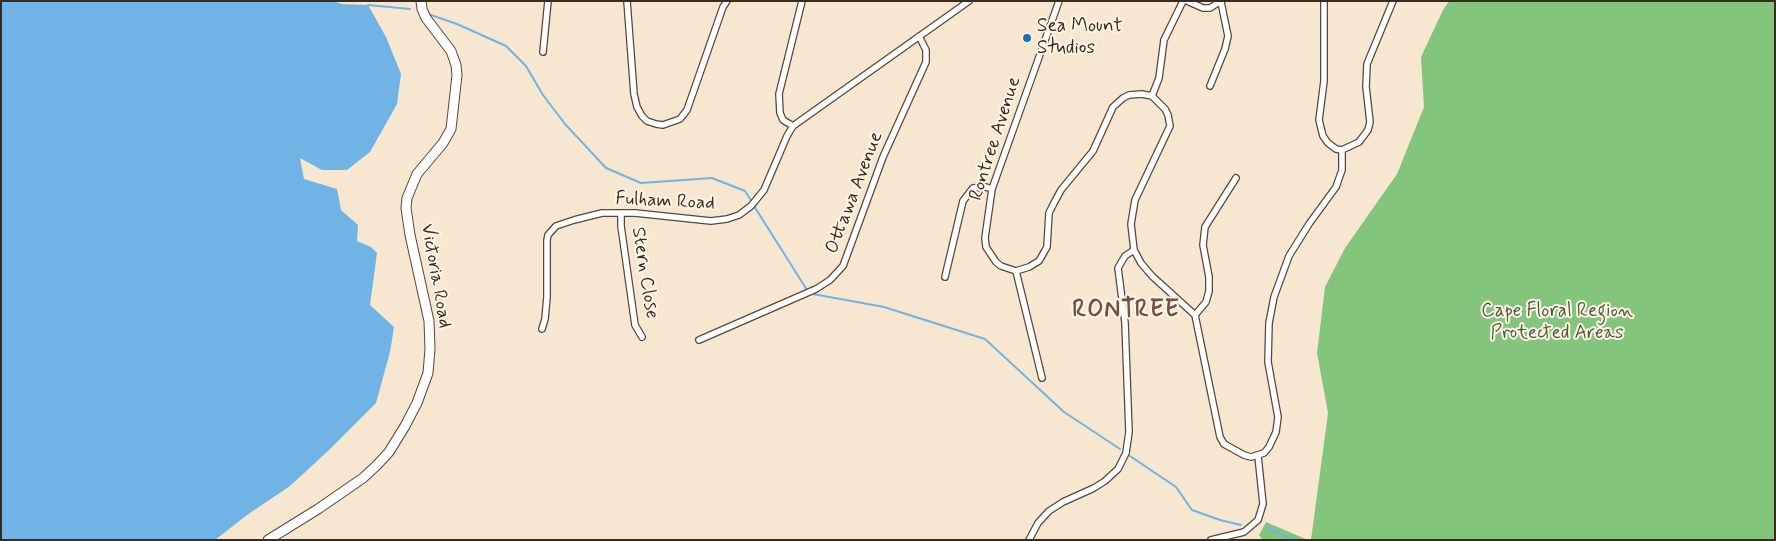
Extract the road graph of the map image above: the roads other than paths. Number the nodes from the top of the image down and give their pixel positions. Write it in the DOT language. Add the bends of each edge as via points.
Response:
graph roads {
  1 [pos="421,1"];
  2 [pos="548,1"];
  3 [pos="627,1"];
  4 [pos="727,1"];
  5 [pos="802,1"];
  6 [pos="968,1"];
  7 [pos="1059,1"];
  8 [pos="1183,1"];
  9 [pos="1187,1"];
  10 [pos="1324,1"];
  11 [pos="1393,1"];
  12 [pos="1221,2"];
  13 [pos="722,4"];
  14 [pos="919,36"];
  15 [pos="543,52"];
  16 [pos="1210,86"];
  17 [pos="1152,96"];
  18 [pos="793,126"];
  19 [pos="1342,150"];
  20 [pos="1236,178"];
  21 [pos="992,189"];
  22 [pos="620,213"];
  23 [pos="1134,250"];
  24 [pos="1016,270"];
  25 [pos="945,278"];
  26 [pos="1194,316"];
  27 [pos="542,329"];
  28 [pos="642,337"];
  29 [pos="699,340"];
  30 [pos="1042,378"];
  31 [pos="1258,456"];
  32 [pos="268,540"];
  33 [pos="1029,540"];
  34 [pos="1211,540"];
  1 -- 32 [label="main road, Victoria Road" via="426,18 451,51 457,75 451,129 417,174 406,198 410,235 429,321 428,373 418,403 389,452 377,465 340,494"];
  2 -- 15 [label="street"];
  3 -- 13 [label="street" via="636,101 642,116 656,124 672,123 684,115"];
  4 -- 13 [label="street"];
  5 -- 18 [label="street" via="779,94 783,120"];
  6 -- 14 [label="street, Fulham Road"];
  7 -- 21 [label="street, Rontree Avenue"];
  8 -- 17 [label="street" via="1164,40 1159,78"];
  9 -- 12 [label="street" via="1203,8"];
  10 -- 19 [label="street" via="1324,81 1319,120 1328,143"];
  11 -- 19 [label="street" via="1367,64 1368,130 1359,142"];
  12 -- 16 [label="street" via="1228,36"];
  14 -- 18 [label="street, Fulham Road"];
  14 -- 29 [label="street, Ottawa Avenue" via="926,50 926,62 883,156 843,266 816,289"];
  17 -- 23 [label="street" via="1165,109 1170,126 1135,200 1131,224"];
  17 -- 24 [label="street" via="1129,95 1113,107 1093,151 1054,203 1044,254 1035,264"];
  18 -- 22 [label="street, Fulham Road" via="764,190 739,215 711,221"];
  19 -- 31 [label="street" via="1342,170 1336,187 1298,240 1277,284 1271,310 1268,362 1278,424 1269,447"];
  20 -- 26 [label="street" via="1205,226 1203,245 1209,291 1206,302"];
  21 -- 24 [label="street, Rontree Avenue" via="986,247 996,262"];
  21 -- 25 [label="street" via="973,188 963,201"];
  22 -- 27 [label="street, Fulham Road" via="602,213 574,220 556,226 548,235 546,319"];
  22 -- 28 [label="street, Stern Close" via="635,325"];
  23 -- 26 [label="street" via="1140,263"];
  23 -- 33 [label="street" via="1119,264 1118,273 1126,323 1126,453 1118,469 1105,481 1063,502 1044,516"];
  24 -- 30 [label="street"];
  26 -- 31 [label="street" via="1220,437 1224,444 1238,452"];
  31 -- 34 [label="street" via="1263,504 1258,520 1244,532"];
}
